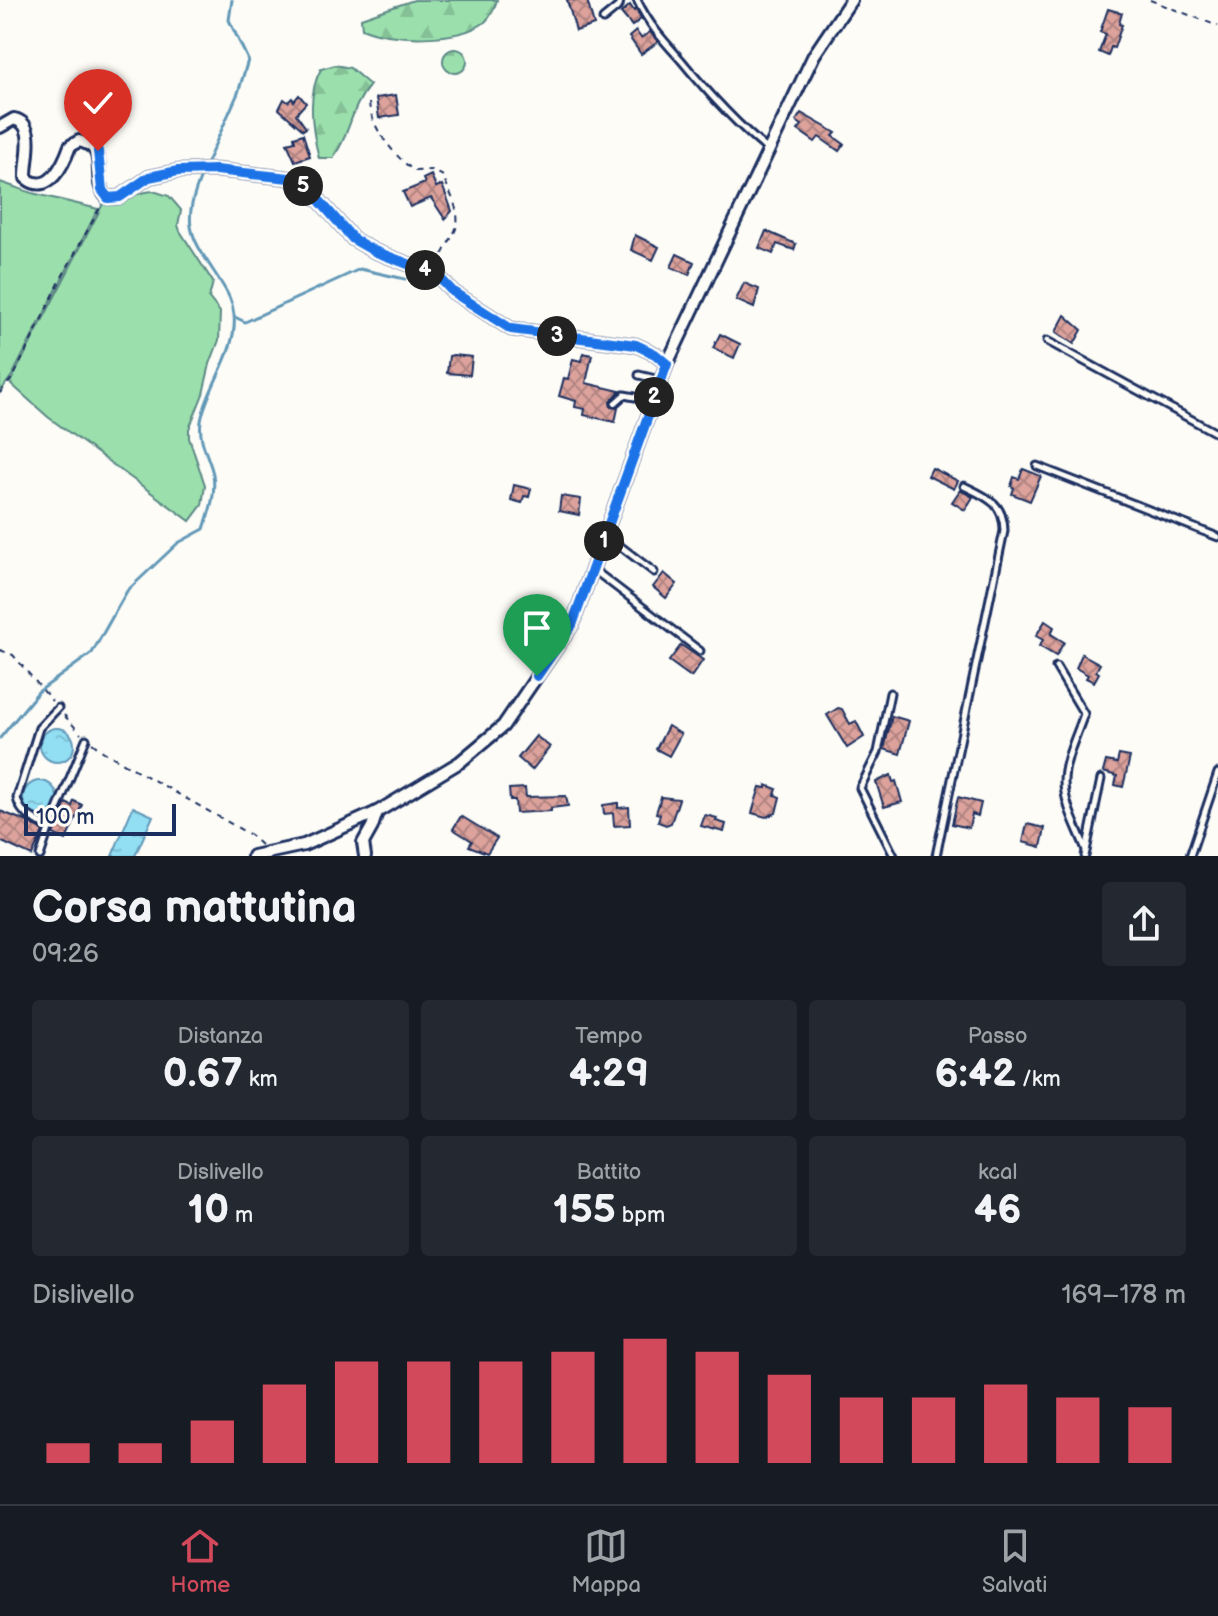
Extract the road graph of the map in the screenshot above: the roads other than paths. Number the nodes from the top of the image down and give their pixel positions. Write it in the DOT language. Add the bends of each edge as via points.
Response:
graph roads {
  1 [pos="620,0"];
  2 [pos="637,0"];
  3 [pos="851,0"];
  4 [pos="603,19"];
  5 [pos="0,127"];
  6 [pos="769,150"];
  7 [pos="1047,341"];
  8 [pos="667,364"];
  9 [pos="639,375"];
  10 [pos="661,381"];
  11 [pos="653,400"];
  12 [pos="615,403"];
  13 [pos="1218,434"];
  14 [pos="1037,466"];
  15 [pos="964,486"];
  16 [pos="606,535"];
  17 [pos="1218,537"];
  18 [pos="593,569"];
  19 [pos="654,572"];
  20 [pos="700,651"];
  21 [pos="1056,667"];
  22 [pos="890,693"];
  23 [pos="58,708"];
  24 [pos="86,739"];
  25 [pos="1218,773"];
  26 [pos="1101,779"];
  27 [pos="377,812"];
  28 [pos="49,829"];
  29 [pos="1086,853"];
  30 [pos="40,856"];
  31 [pos="253,856"];
  32 [pos="365,856"];
  33 [pos="894,856"];
  34 [pos="936,856"];
  35 [pos="1190,856"];
  1 -- 4 [label="lane"];
  2 -- 6 [label="lane" via="650,26 713,100"];
  3 -- 6 [label="street" via="814,55"];
  5 -- 8 [label="street" via="14,119 25,125 26,178 34,183 56,175 70,146 90,143 98,151 104,195 114,199 149,177 198,170 289,178 319,200 353,239 437,275 453,292 511,329 636,345"];
  6 -- 8 [label="street"];
  7 -- 13 [label="lane"];
  8 -- 10 [label="street"];
  9 -- 10 [label="lane"];
  10 -- 11 [label="street"];
  11 -- 12 [label="lane" via="624,395"];
  11 -- 16 [label="street"];
  14 -- 17 [label="lane"];
  15 -- 34 [label="lane" via="995,502 1004,531"];
  16 -- 18 [label="street"];
  16 -- 19 [label="lane"];
  18 -- 20 [label="lane"];
  18 -- 27 [label="street" via="572,625 503,726 460,762"];
  21 -- 29 [label="lane" via="1084,714 1064,784"];
  22 -- 33 [label="lane" via="878,752 860,788"];
  23 -- 28 [label="lane" via="39,728 17,798 25,815"];
  24 -- 28 [label="lane"];
  25 -- 35 [label="lane"];
  26 -- 29 [label="lane"];
  27 -- 31 [label="street" via="304,845"];
  27 -- 32 [label="street" via="363,843"];
  28 -- 30 [label="lane"];
}
